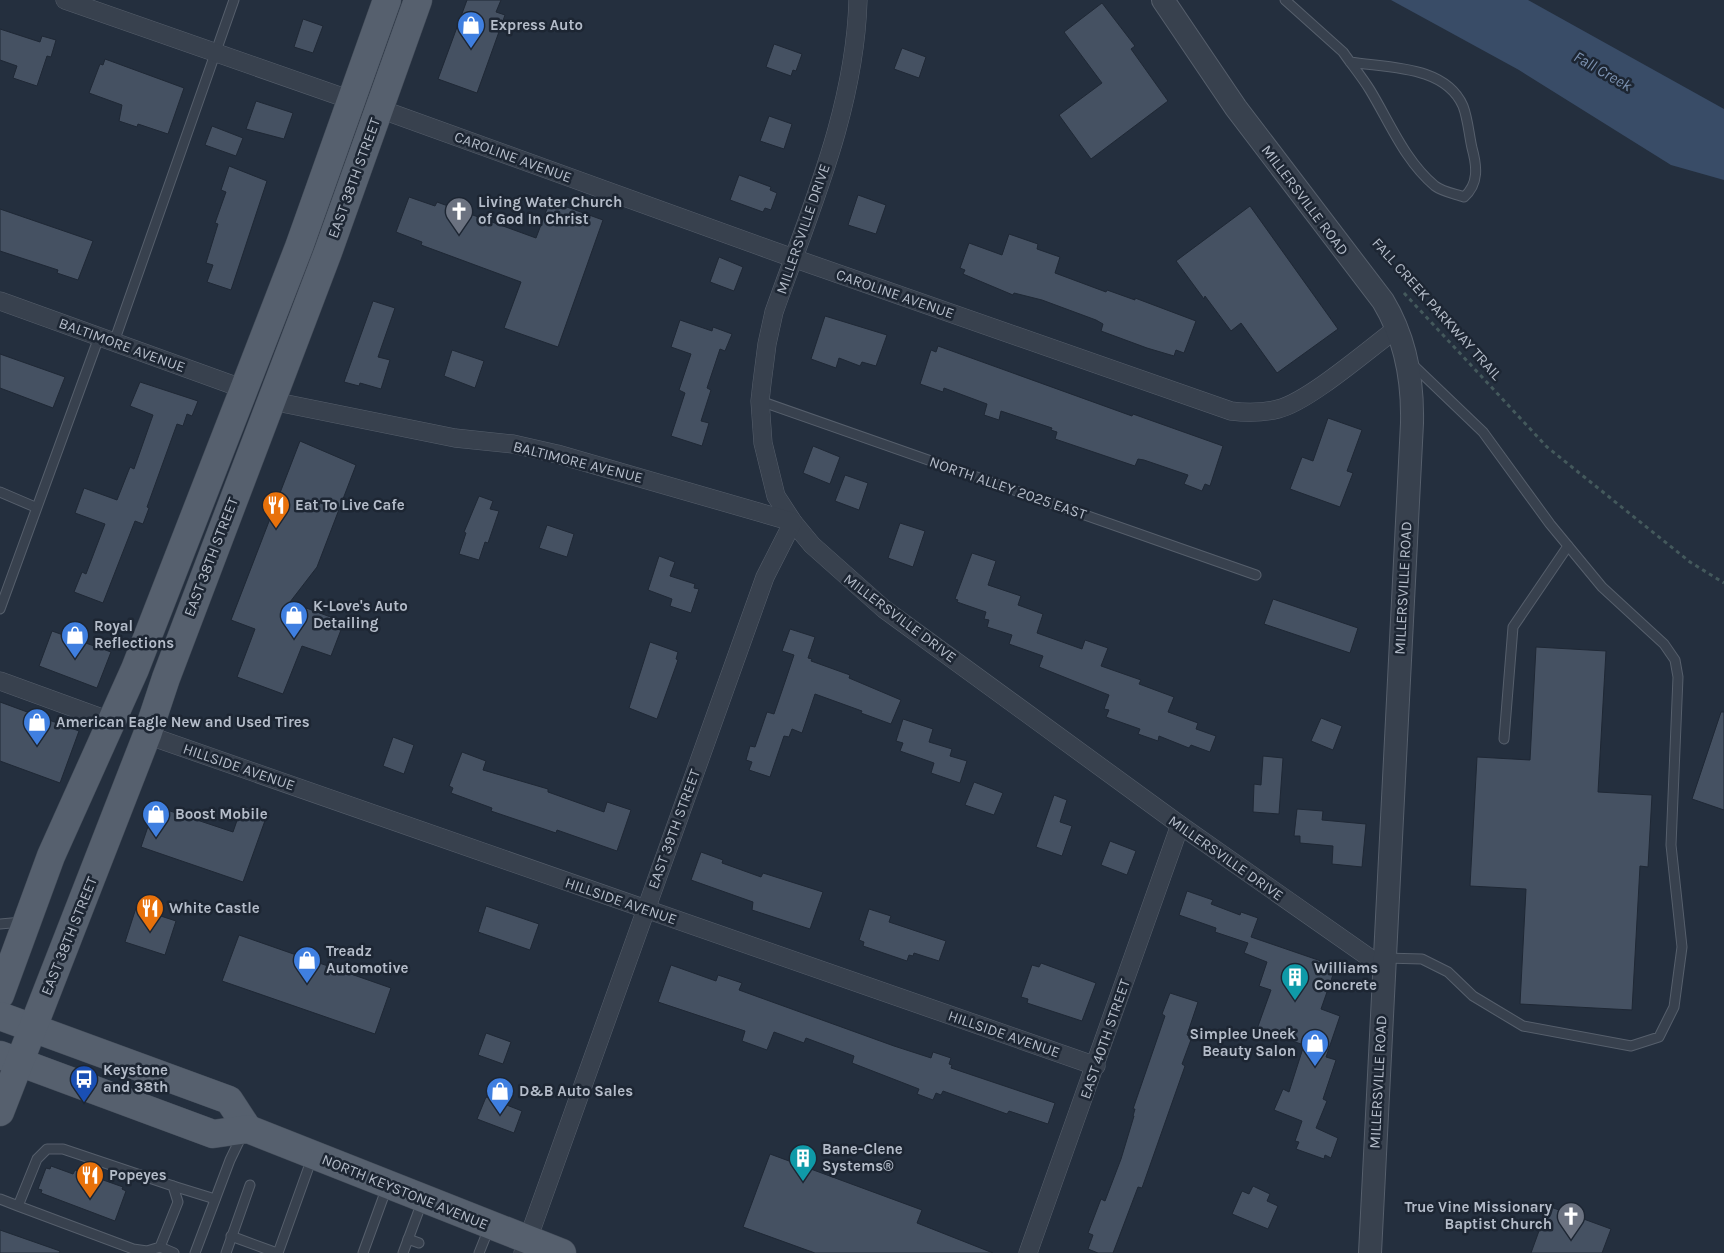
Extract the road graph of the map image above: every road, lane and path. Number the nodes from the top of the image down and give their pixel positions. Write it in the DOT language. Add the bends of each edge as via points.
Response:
graph roads {
  1 [pos="65,0"];
  2 [pos="234,0"];
  3 [pos="387,0"];
  4 [pos="418,0"];
  5 [pos="858,0"];
  6 [pos="1163,0"];
  7 [pos="1285,0"];
  8 [pos="216,53"];
  9 [pos="1350,62"];
  10 [pos="351,100"];
  11 [pos="380,109"];
  12 [pos="793,258"];
  13 [pos="1402,290"];
  14 [pos="0,301"];
  15 [pos="1396,329"];
  16 [pos="106,339"];
  17 [pos="1407,359"];
  18 [pos="244,389"];
  19 [pos="272,398"];
  20 [pos="760,402"];
  21 [pos="0,492"];
  22 [pos="35,506"];
  23 [pos="793,522"];
  24 [pos="1568,546"];
  25 [pos="1256,575"];
  26 [pos="1724,583"];
  27 [pos="0,609"];
  28 [pos="0,681"];
  29 [pos="110,721"];
  30 [pos="147,735"];
  31 [pos="1504,739"];
  32 [pos="1180,825"];
  33 [pos="645,909"];
  34 [pos="27,921"];
  35 [pos="0,924"];
  36 [pos="1384,963"];
  37 [pos="0,995"];
  38 [pos="0,1016"];
  39 [pos="33,1028"];
  40 [pos="10,1059"];
  41 [pos="1096,1066"];
  42 [pos="0,1112"];
  43 [pos="246,1130"];
  44 [pos="313,1155"];
  45 [pos="250,1185"];
  46 [pos="388,1185"];
  47 [pos="173,1186"];
  48 [pos="215,1199"];
  49 [pos="423,1199"];
  50 [pos="0,1200"];
  51 [pos="18,1206"];
  52 [pos="490,1225"];
  53 [pos="232,1236"];
  54 [pos="408,1239"];
  55 [pos="419,1243"];
  56 [pos="160,1247"];
  57 [pos="526,1247"];
  58 [pos="174,1253"];
  59 [pos="195,1253"];
  60 [pos="226,1253"];
  61 [pos="278,1253"];
  62 [pos="363,1253"];
  63 [pos="403,1253"];
  64 [pos="479,1253"];
  65 [pos="562,1253"];
  66 [pos="1028,1253"];
  67 [pos="1370,1253"];
  1 -- 8 [label="street"];
  2 -- 8 [label="lane"];
  3 -- 10 [label="main road, EAST 38TH STREET"];
  4 -- 11 [label="main road, EAST 38TH STREET"];
  5 -- 12 [label="street, MILLERSVILLE DRIVE" via="851,72 841,120"];
  6 -- 15 [label="street, MILLERSVILLE ROAD" via="1236,108 1383,301"];
  7 -- 9 [label="lane"];
  8 -- 10 [label="street"];
  8 -- 16 [label="lane"];
  9 -- 9 [label="lane" via="1414,164 1437,187 1464,197 1471,191 1476,165 1463,106 1444,83 1431,76"];
  10 -- 18 [label="main road, EAST 38TH STREET"];
  11 -- 12 [label="street, CAROLINE AVENUE"];
  11 -- 19 [label="main road, EAST 38TH STREET"];
  12 -- 15 [label="street, CAROLINE AVENUE" via="1240,412 1273,410 1295,402"];
  12 -- 20 [label="street, MILLERSVILLE DRIVE" via="771,327"];
  13 -- 26 [label="path, FALL CREEK PARKWAY TRAIL" via="1547,447 1690,562"];
  14 -- 16 [label="street, BALTIMORE AVENUE"];
  15 -- 17 [label="street, MILLERSVILLE ROAD"];
  16 -- 18 [label="street, BALTIMORE AVENUE"];
  16 -- 22 [label="lane"];
  17 -- 24 [label="lane" via="1483,432"];
  17 -- 36 [label="street, MILLERSVILLE ROAD" via="1412,423"];
  18 -- 29 [label="main road, EAST 38TH STREET" via="135,669"];
  19 -- 23 [label="street, BALTIMORE AVENUE" via="450,437 513,444 557,454"];
  19 -- 30 [label="main road, EAST 38TH STREET"];
  20 -- 23 [label="street, MILLERSVILLE DRIVE" via="763,443 772,484"];
  20 -- 25 [label="lane, NORTH ALLEY 2025 EAST"];
  21 -- 22 [label="lane"];
  22 -- 27 [label="lane"];
  23 -- 32 [label="street, MILLERSVILLE DRIVE" via="825,558 868,597"];
  23 -- 33 [label="street, EAST 39TH STREET" via="765,577"];
  24 -- 31 [label="lane" via="1513,627"];
  24 -- 36 [label="lane" via="1602,587 1658,637 1675,660 1678,677 1671,845 1682,947 1674,1007 1659,1037 1631,1046 1523,1026 1473,996 1448,972 1422,960"];
  28 -- 29 [label="street"];
  29 -- 34 [label="main road, EAST 38TH STREET" via="51,856"];
  30 -- 33 [label="street, HILLSIDE AVENUE"];
  30 -- 39 [label="main road, EAST 38TH STREET"];
  32 -- 36 [label="street, MILLERSVILLE DRIVE"];
  32 -- 41 [label="street, EAST 40TH STREET"];
  33 -- 41 [label="street, HILLSIDE AVENUE"];
  33 -- 57 [label="street, EAST 39TH STREET"];
  34 -- 35 [label="lane"];
  34 -- 37 [label="main road, EAST 38TH STREET"];
  36 -- 67 [label="street, MILLERSVILLE ROAD"];
  38 -- 39 [label="main road"];
  39 -- 40 [label="main road, EAST 38TH STREET"];
  39 -- 43 [label="main road" via="229,1100"];
  40 -- 42 [label="main road, EAST 38TH STREET"];
  40 -- 43 [label="main road, NORTH KEYSTONE AVENUE" via="213,1134"];
  41 -- 66 [label="street, EAST 40TH STREET"];
  43 -- 44 [label="main road, NORTH KEYSTONE AVENUE"];
  43 -- 48 [label="lane"];
  44 -- 46 [label="main road, NORTH KEYSTONE AVENUE"];
  44 -- 61 [label="lane"];
  45 -- 53 [label="lane"];
  46 -- 49 [label="main road, NORTH KEYSTONE AVENUE"];
  46 -- 62 [label="lane"];
  47 -- 48 [label="lane"];
  47 -- 51 [label="lane" via="64,1149 47,1149 37,1159"];
  47 -- 56 [label="lane" via="178,1202"];
  48 -- 59 [label="lane"];
  49 -- 52 [label="main road, NORTH KEYSTONE AVENUE"];
  49 -- 54 [label="lane"];
  50 -- 51 [label="lane"];
  51 -- 56 [label="lane" via="133,1249 147,1252"];
  52 -- 57 [label="main road, NORTH KEYSTONE AVENUE"];
  52 -- 64 [label="lane"];
  53 -- 60 [label="lane"];
  53 -- 61 [label="lane"];
  54 -- 55 [label="lane"];
  54 -- 63 [label="lane"];
  56 -- 58 [label="lane"];
  57 -- 65 [label="main road, NORTH KEYSTONE AVENUE"];
}
